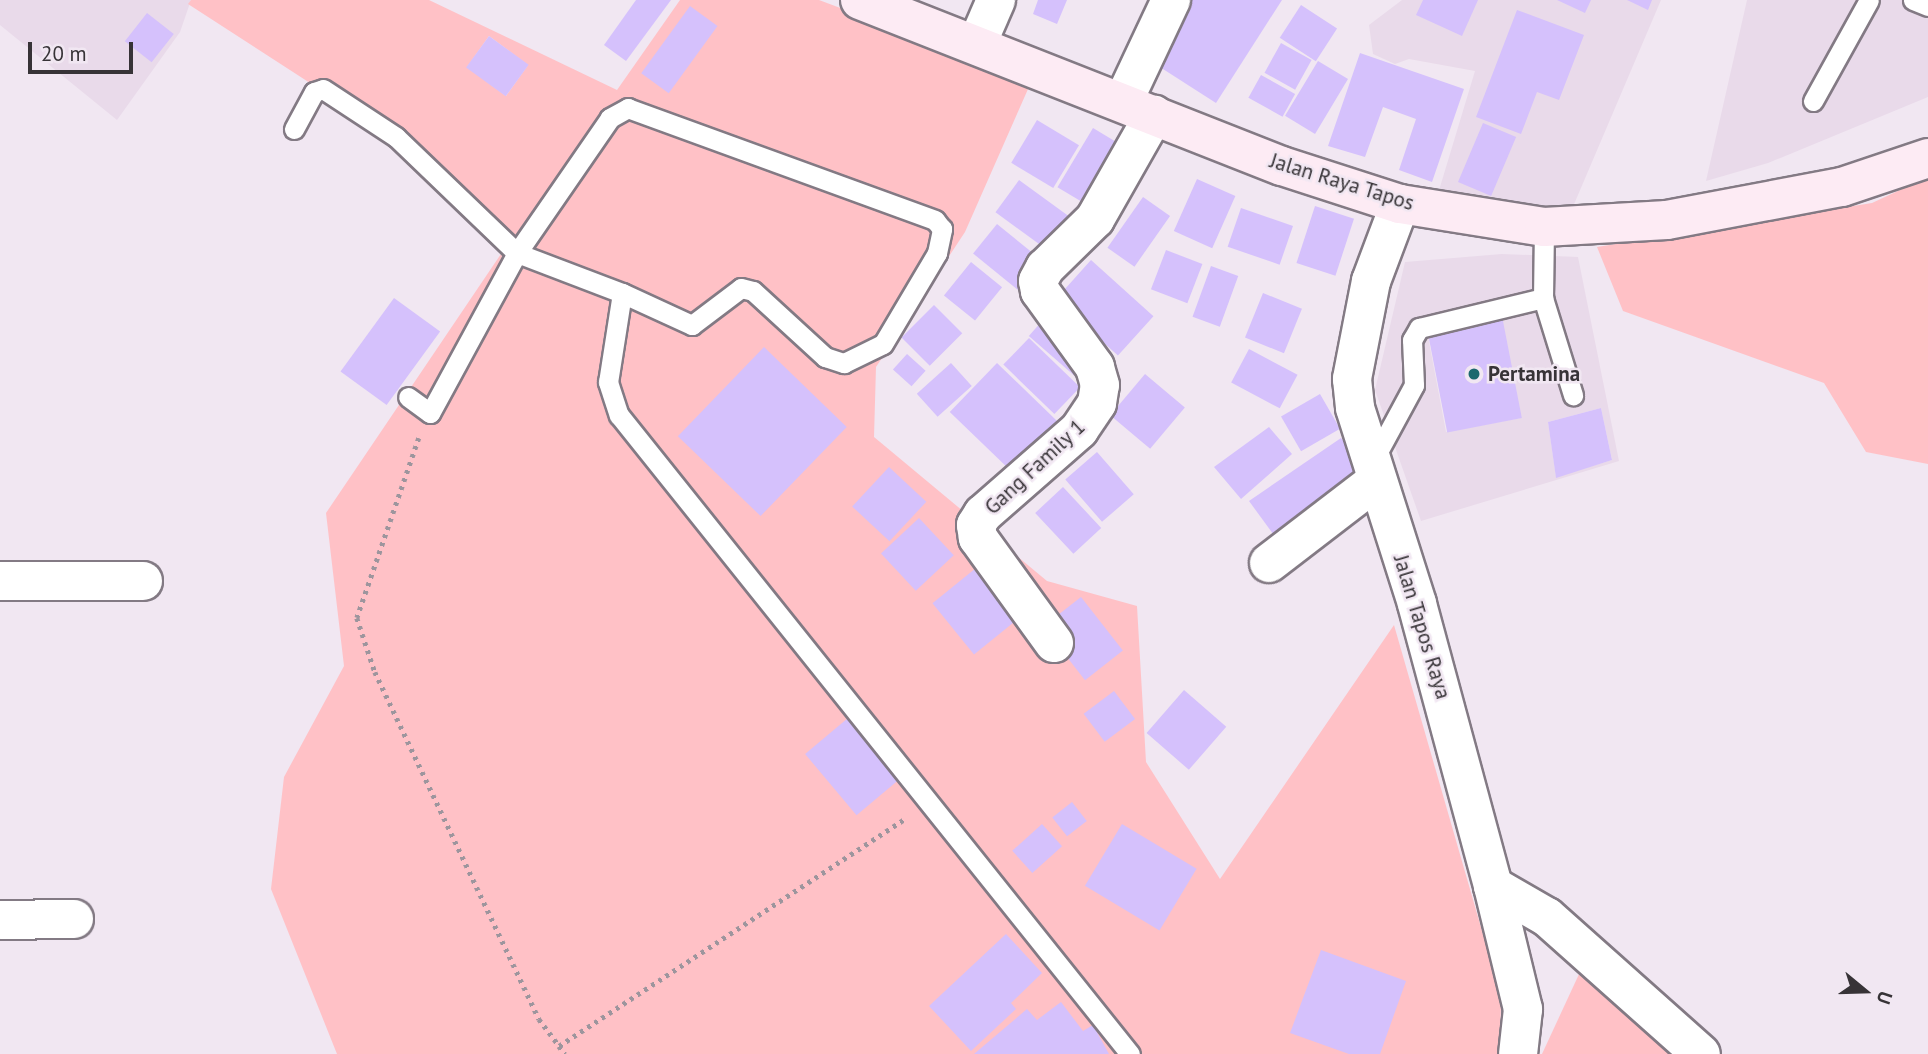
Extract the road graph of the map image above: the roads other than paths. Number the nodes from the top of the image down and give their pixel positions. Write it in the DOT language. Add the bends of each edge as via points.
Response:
graph roads {
  1 [pos="860,0"];
  2 [pos="996,0"];
  3 [pos="1171,0"];
  4 [pos="1869,0"];
  5 [pos="1913,0"];
  6 [pos="1928,6"];
  7 [pos="977,44"];
  8 [pos="1812,101"];
  9 [pos="1139,108"];
  10 [pos="294,129"];
  11 [pos="1928,158"];
  12 [pos="1400,204"];
  13 [pos="1544,227"];
  14 [pos="517,253"];
  15 [pos="622,293"];
  16 [pos="1543,298"];
  17 [pos="1573,395"];
  18 [pos="408,397"];
  19 [pos="1375,471"];
  20 [pos="1269,563"];
  21 [pos="0,581"];
  22 [pos="143,582"];
  23 [pos="1054,643"];
  24 [pos="1493,886"];
  25 [pos="74,919"];
  26 [pos="0,920"];
  27 [pos="1130,1054"];
  28 [pos="1518,1054"];
  29 [pos="1701,1054"];
  1 -- 7 [label="main road, Jalan Raya Tapos"];
  2 -- 7 [label="street"];
  3 -- 9 [label="street"];
  4 -- 8 [label="lane"];
  5 -- 6 [label="lane"];
  7 -- 9 [label="main road, Jalan Raya Tapos"];
  9 -- 12 [label="main road, Jalan Raya Tapos" via="1282,166"];
  9 -- 23 [label="street, Gang Family 1" via="1095,219 1045,268 1038,281 1040,291 1095,367 1100,384 1097,403 1079,430 976,525 978,538"];
  10 -- 14 [label="lane" via="316,89 323,89 396,136"];
  11 -- 13 [label="main road, Jalan Raya Tapos" via="1842,187 1667,220"];
  12 -- 13 [label="main road, Jalan Raya Tapos"];
  12 -- 19 [label="street, Jalan Tapos Raya" via="1371,281 1352,379 1355,408"];
  13 -- 16 [label="lane"];
  14 -- 15 [label="lane"];
  14 -- 15 [label="lane" via="610,118 628,108 935,220 942,229 941,246 883,344 844,363 825,357 753,291 741,288 692,325"];
  14 -- 18 [label="lane" via="430,413"];
  15 -- 27 [label="lane" via="608,382 619,415"];
  16 -- 17 [label="lane"];
  16 -- 19 [label="lane" via="1419,328 1412,340 1414,385"];
  19 -- 20 [label="street"];
  19 -- 24 [label="street, Jalan Tapos Raya" via="1428,643"];
  21 -- 22 [label="street"];
  24 -- 28 [label="street, Jalan Tapos Raya" via="1523,1009"];
  24 -- 29 [label="street" via="1547,916"];
  25 -- 26 [label="street"];
}
